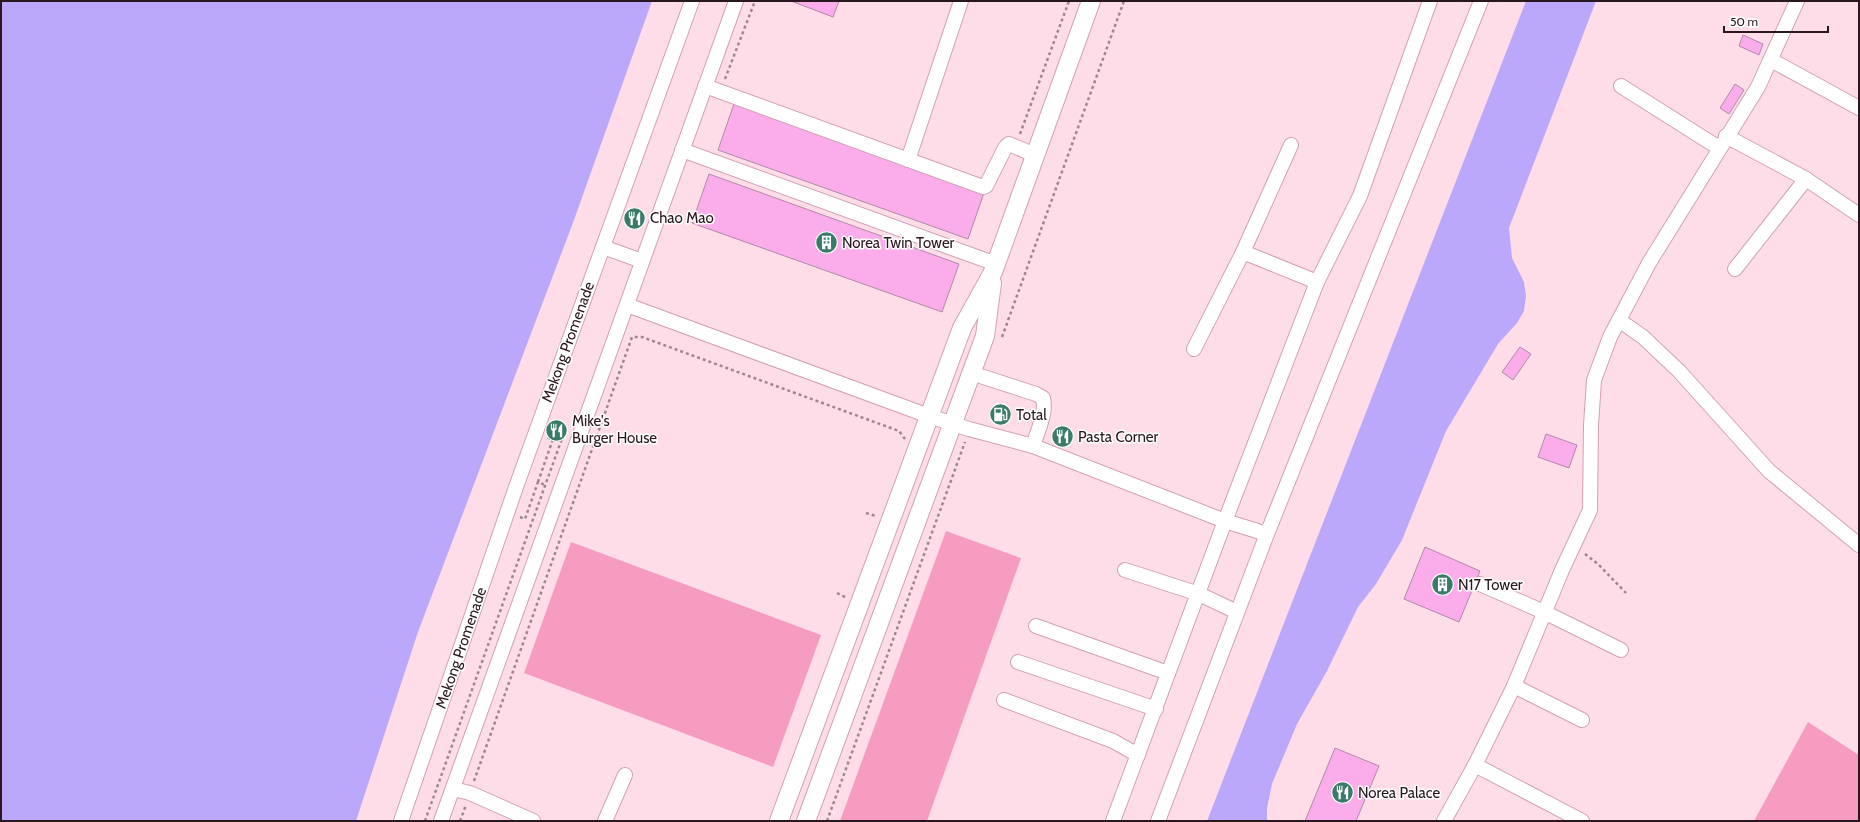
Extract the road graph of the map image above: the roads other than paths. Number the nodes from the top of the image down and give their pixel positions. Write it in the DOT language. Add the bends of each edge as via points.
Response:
graph roads {
  1 [pos="692,1"];
  2 [pos="736,1"];
  3 [pos="961,1"];
  4 [pos="1091,1"];
  5 [pos="1430,1"];
  6 [pos="1481,1"];
  7 [pos="1797,1"];
  8 [pos="1771,60"];
  9 [pos="704,86"];
  10 [pos="1621,86"];
  11 [pos="1859,108"];
  12 [pos="1722,142"];
  13 [pos="1291,145"];
  14 [pos="682,150"];
  15 [pos="1035,155"];
  16 [pos="908,160"];
  17 [pos="1806,179"];
  18 [pos="1859,215"];
  19 [pos="603,247"];
  20 [pos="1243,252"];
  21 [pos="642,261"];
  22 [pos="994,268"];
  23 [pos="1735,269"];
  24 [pos="1317,282"];
  25 [pos="627,305"];
  26 [pos="1619,320"];
  27 [pos="1194,349"];
  28 [pos="971,373"];
  29 [pos="929,416"];
  30 [pos="952,423"];
  31 [pos="1033,446"];
  32 [pos="1225,520"];
  33 [pos="1267,534"];
  34 [pos="1859,545"];
  35 [pos="1125,570"];
  36 [pos="1480,584"];
  37 [pos="1199,594"];
  38 [pos="1237,612"];
  39 [pos="1544,612"];
  40 [pos="1036,626"];
  41 [pos="1621,650"];
  42 [pos="1018,662"];
  43 [pos="1168,673"];
  44 [pos="1514,686"];
  45 [pos="1004,700"];
  46 [pos="1156,709"];
  47 [pos="1582,720"];
  48 [pos="1138,755"];
  49 [pos="1475,765"];
  50 [pos="625,774"];
  51 [pos="453,789"];
  52 [pos="401,821"];
  53 [pos="442,821"];
  54 [pos="533,821"];
  55 [pos="605,821"];
  56 [pos="779,821"];
  57 [pos="806,821"];
  58 [pos="1113,821"];
  59 [pos="1158,821"];
  60 [pos="1444,821"];
  61 [pos="1582,821"];
  1 -- 19 [label="street, Mekong Promenade"];
  2 -- 9 [label="street"];
  3 -- 16 [label="street"];
  4 -- 15 [label="main road"];
  5 -- 24 [label="street" via="1360,196"];
  6 -- 33 [label="street"];
  7 -- 8 [label="street"];
  8 -- 11 [label="street"];
  8 -- 12 [label="street" via="1758,87"];
  9 -- 14 [label="street"];
  9 -- 16 [label="street"];
  10 -- 12 [label="street"];
  12 -- 17 [label="street"];
  12 -- 26 [label="street" via="1649,263"];
  13 -- 20 [label="street"];
  14 -- 21 [label="street"];
  14 -- 22 [label="street"];
  15 -- 16 [label="street" via="1009,144 986,186 983,187"];
  15 -- 22 [label="main road"];
  17 -- 18 [label="street"];
  17 -- 23 [label="street"];
  19 -- 21 [label="street"];
  19 -- 52 [label="street, Mekong Promenade" via="526,459"];
  20 -- 24 [label="street"];
  20 -- 27 [label="street"];
  21 -- 25 [label="street"];
  22 -- 28 [label="main road" via="985,336"];
  22 -- 29 [label="main road" via="962,328"];
  24 -- 32 [label="street"];
  25 -- 29 [label="street"];
  25 -- 51 [label="street"];
  26 -- 34 [label="street" via="1643,337 1679,370 1769,471"];
  26 -- 39 [label="street" via="1594,380 1590,510"];
  28 -- 30 [label="main road"];
  28 -- 31 [label="street" via="1044,398 1045,404"];
  29 -- 30 [label="street"];
  29 -- 56 [label="main road"];
  30 -- 31 [label="street"];
  30 -- 57 [label="main road"];
  31 -- 32 [label="street"];
  32 -- 33 [label="street"];
  32 -- 37 [label="street"];
  33 -- 38 [label="street"];
  35 -- 37 [label="street"];
  36 -- 39 [label="street"];
  37 -- 38 [label="street"];
  37 -- 43 [label="street"];
  38 -- 59 [label="street"];
  39 -- 41 [label="street"];
  39 -- 44 [label="street"];
  40 -- 43 [label="street"];
  42 -- 46 [label="street"];
  43 -- 46 [label="street"];
  44 -- 47 [label="street"];
  44 -- 49 [label="street"];
  45 -- 48 [label="street" via="1113,741"];
  46 -- 48 [label="street"];
  48 -- 58 [label="street"];
  49 -- 60 [label="street"];
  49 -- 61 [label="street"];
  50 -- 55 [label="street"];
  51 -- 53 [label="street"];
  51 -- 54 [label="street" via="470,793"];
}
